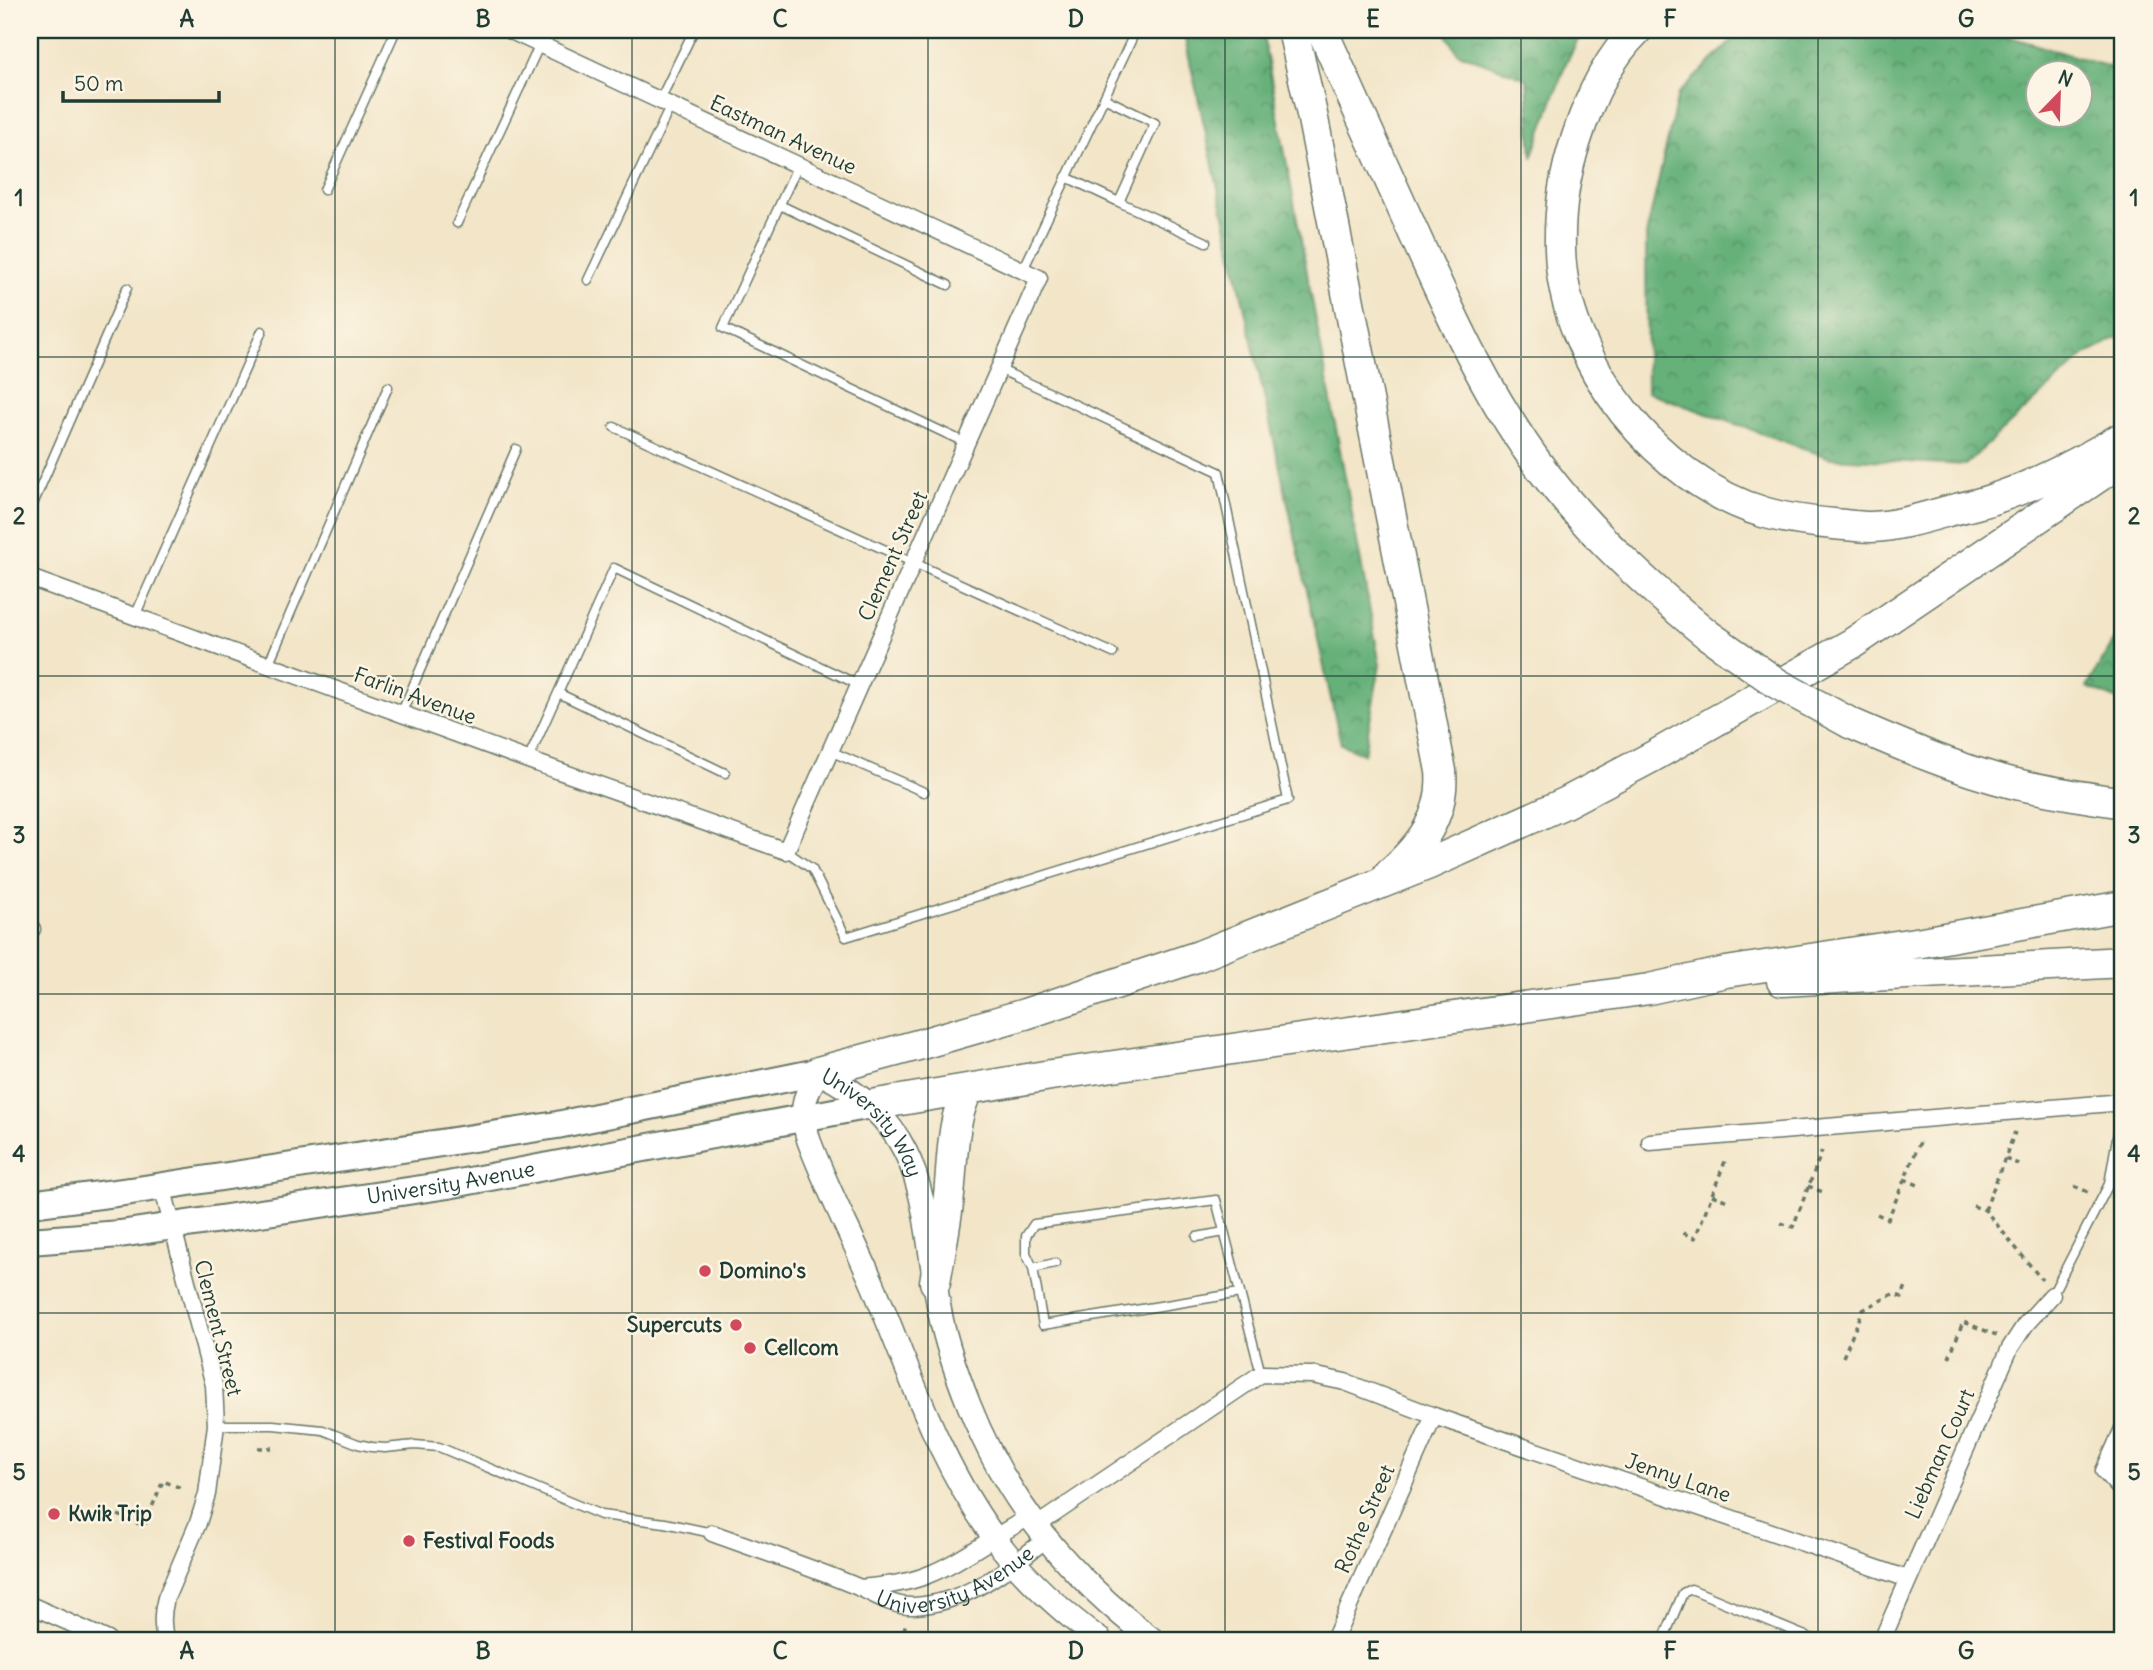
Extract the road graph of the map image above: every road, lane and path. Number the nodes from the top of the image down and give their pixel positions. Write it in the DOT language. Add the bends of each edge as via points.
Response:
graph roads {
  1 [pos="396,30"];
  2 [pos="509,30"];
  3 [pos="694,30"];
  4 [pos="1136,30"];
  5 [pos="1293,30"];
  6 [pos="1322,30"];
  7 [pos="1637,30"];
  8 [pos="540,44"];
  9 [pos="1104,98"];
  10 [pos="666,103"];
  11 [pos="798,165"];
  12 [pos="1066,177"];
  13 [pos="324,190"];
  14 [pos="1119,202"];
  15 [pos="780,205"];
  16 [pos="457,223"];
  17 [pos="1206,242"];
  18 [pos="1023,270"];
  19 [pos="1039,278"];
  20 [pos="588,280"];
  21 [pos="948,285"];
  22 [pos="127,288"];
  23 [pos="262,331"];
  24 [pos="999,369"];
  25 [pos="388,387"];
  26 [pos="614,427"];
  27 [pos="2123,438"];
  28 [pos="966,443"];
  29 [pos="516,449"];
  30 [pos="2123,460"];
  31 [pos="30,511"];
  32 [pos="914,562"];
  33 [pos="30,578"];
  34 [pos="135,616"];
  35 [pos="1113,653"];
  36 [pos="268,665"];
  37 [pos="859,685"];
  38 [pos="558,693"];
  39 [pos="401,714"];
  40 [pos="830,751"];
  41 [pos="528,760"];
  42 [pos="725,773"];
  43 [pos="924,792"];
  44 [pos="2123,803"];
  45 [pos="786,851"];
  46 [pos="1375,886"];
  47 [pos="2123,906"];
  48 [pos="2123,961"];
  49 [pos="1649,989"];
  50 [pos="818,1072"];
  51 [pos="968,1089"];
  52 [pos="2123,1103"];
  53 [pos="871,1105"];
  54 [pos="803,1117"];
  55 [pos="2015,1132"];
  56 [pos="1650,1142"];
  57 [pos="1920,1142"];
  58 [pos="1822,1150"];
  59 [pos="1726,1159"];
  60 [pos="2005,1159"];
  61 [pos="2021,1166"];
  62 [pos="1905,1179"];
  63 [pos="1918,1185"];
  64 [pos="162,1186"];
  65 [pos="1808,1186"];
  66 [pos="1825,1193"];
  67 [pos="1712,1195"];
  68 [pos="1728,1201"];
  69 [pos="30,1204"];
  70 [pos="1973,1206"];
  71 [pos="1985,1210"];
  72 [pos="1877,1214"];
  73 [pos="1781,1223"];
  74 [pos="172,1226"];
  75 [pos="1224,1232"];
  76 [pos="1683,1233"];
  77 [pos="1197,1237"];
  78 [pos="30,1241"];
  79 [pos="1055,1263"];
  80 [pos="1033,1268"];
  81 [pos="935,1282"];
  82 [pos="1907,1283"];
  83 [pos="1240,1293"];
  84 [pos="2052,1295"];
  85 [pos="30,1326"];
  86 [pos="34,1334"];
  87 [pos="2014,1342"];
  88 [pos="1843,1357"];
  89 [pos="1949,1358"];
  90 [pos="1261,1374"];
  91 [pos="1434,1416"];
  92 [pos="216,1425"];
  93 [pos="2123,1429"];
  94 [pos="258,1448"];
  95 [pos="272,1448"];
  96 [pos="181,1489"];
  97 [pos="2123,1492"];
  98 [pos="118,1515"];
  99 [pos="1037,1527"];
  100 [pos="712,1534"];
  101 [pos="994,1536"];
  102 [pos="1016,1564"];
  103 [pos="1908,1579"];
  104 [pos="860,1588"];
  105 [pos="30,1605"];
  106 [pos="907,1621"];
  107 [pos="108,1640"];
  108 [pos="166,1640"];
  109 [pos="901,1640"];
  110 [pos="1100,1640"];
  111 [pos="1153,1640"];
  112 [pos="1334,1640"];
  113 [pos="1663,1640"];
  114 [pos="1815,1640"];
  115 [pos="1882,1640"];
  1 -- 13 [label="lane"];
  2 -- 8 [label="street, Eastman Avenue"];
  3 -- 10 [label="lane"];
  4 -- 9 [label="lane"];
  5 -- 46 [label="highway" via="1441,779 1440,803 1427,832"];
  6 -- 44 [label="highway, bridge" via="1462,339 1546,475 1614,552 1708,635 1777,684 1850,723 2010,783"];
  7 -- 27 [label="highway" via="1606,70 1584,113 1564,180 1560,251 1567,296 1581,339 1604,386 1639,431 1675,465 1721,494 1767,513 1871,527 1916,520 2001,496"];
  8 -- 10 [label="street, Eastman Avenue"];
  8 -- 16 [label="lane"];
  9 -- 12 [label="lane"];
  9 -- 14 [label="lane" via="1155,123"];
  10 -- 11 [label="street, Eastman Avenue"];
  10 -- 20 [label="lane"];
  11 -- 15 [label="lane"];
  11 -- 18 [label="street, Eastman Avenue"];
  12 -- 14 [label="lane"];
  12 -- 18 [label="lane"];
  14 -- 17 [label="lane"];
  15 -- 21 [label="lane"];
  15 -- 28 [label="lane" via="723,328"];
  18 -- 19 [label="street, Eastman Avenue"];
  19 -- 24 [label="street, Clement Street"];
  22 -- 31 [label="lane"];
  23 -- 34 [label="lane"];
  24 -- 28 [label="street, Clement Street"];
  24 -- 45 [label="lane" via="1219,471 1287,800 846,937 812,869"];
  25 -- 36 [label="lane"];
  26 -- 32 [label="lane"];
  28 -- 32 [label="street, Clement Street"];
  29 -- 39 [label="lane"];
  30 -- 46 [label="highway" via="1853,643 1564,803"];
  32 -- 35 [label="lane"];
  32 -- 37 [label="street, Clement Street"];
  33 -- 34 [label="street, Farlin Avenue"];
  34 -- 36 [label="street, Farlin Avenue"];
  36 -- 39 [label="street, Farlin Avenue"];
  37 -- 38 [label="lane" via="614,568"];
  37 -- 40 [label="street, Clement Street"];
  38 -- 41 [label="lane"];
  38 -- 42 [label="lane"];
  39 -- 41 [label="street, Farlin Avenue"];
  40 -- 43 [label="lane"];
  40 -- 45 [label="street, Clement Street"];
  41 -- 45 [label="street, Farlin Avenue"];
  46 -- 50 [label="highway" via="1129,980"];
  47 -- 49 [label="highway"];
  48 -- 49 [label="highway"];
  49 -- 51 [label="highway"];
  50 -- 53 [label="main road, University Way"];
  50 -- 54 [label="main road, University Way" via="804,1100"];
  50 -- 64 [label="main road, University Avenue" via="557,1125"];
  51 -- 53 [label="highway"];
  51 -- 81 [label="highway" via="956,1123"];
  52 -- 56 [label="street"];
  52 -- 84 [label="lane" via="2109,1184"];
  53 -- 54 [label="main road, University Avenue"];
  53 -- 81 [label="main road, University Way" via="897,1136 916,1177"];
  54 -- 74 [label="main road, University Avenue" via="447,1185"];
  54 -- 101 [label="main road, University Way" via="814,1153 929,1420"];
  55 -- 60 [label="path"];
  57 -- 62 [label="path"];
  58 -- 65 [label="path"];
  59 -- 67 [label="path"];
  60 -- 61 [label="path"];
  60 -- 71 [label="path"];
  62 -- 63 [label="path"];
  62 -- 72 [label="path" via="1888,1219"];
  64 -- 69 [label="main road, University Avenue"];
  64 -- 74 [label="street, Clement Street"];
  65 -- 66 [label="path"];
  65 -- 73 [label="path" via="1793,1227"];
  67 -- 68 [label="path"];
  67 -- 76 [label="path" via="1695,1238"];
  70 -- 71 [label="path"];
  71 -- 84 [label="path"];
  74 -- 78 [label="main road, University Avenue"];
  74 -- 92 [label="street, Clement Street" via="214,1385"];
  75 -- 77 [label="lane"];
  75 -- 80 [label="lane" via="1216,1200 1034,1224 1026,1236 1026,1253"];
  75 -- 83 [label="lane"];
  79 -- 80 [label="lane"];
  80 -- 83 [label="lane" via="1042,1325"];
  81 -- 99 [label="main road, University Way" via="948,1344 969,1405 997,1466"];
  82 -- 88 [label="path" via="1902,1297 1893,1294 1863,1310"];
  83 -- 90 [label="lane"];
  84 -- 87 [label="street, Liebman Court"];
  85 -- 86 [label="path"];
  87 -- 89 [label="path" via="1963,1322"];
  87 -- 103 [label="street, Liebman Court"];
  90 -- 91 [label="street, Jenny Lane" via="1312,1375 1345,1382"];
  90 -- 99 [label="street"];
  91 -- 103 [label="street, Jenny Lane"];
  91 -- 112 [label="street, Rothe Street"];
  92 -- 100 [label="lane" via="323,1430 372,1447 439,1447 601,1515"];
  92 -- 108 [label="street, Clement Street" via="207,1494 166,1598"];
  93 -- 97 [label="street" via="2104,1471"];
  94 -- 95 [label="path"];
  96 -- 98 [label="path" via="163,1481 144,1526"];
  99 -- 101 [label="street, University Avenue"];
  99 -- 102 [label="street, University Avenue"];
  99 -- 111 [label="main road, University Way" via="1098,1596"];
  100 -- 104 [label="street, University Avenue"];
  101 -- 102 [label="main road, University Way"];
  101 -- 104 [label="street, University Avenue" via="925,1576"];
  102 -- 104 [label="street, University Avenue" via="973,1590 915,1606 894,1603"];
  102 -- 110 [label="main road, University Way"];
  103 -- 115 [label="street, Liebman Court"];
  105 -- 107 [label="street"];
  106 -- 109 [label="path"];
  113 -- 114 [label="lane" via="1683,1593 1691,1590"];
}
